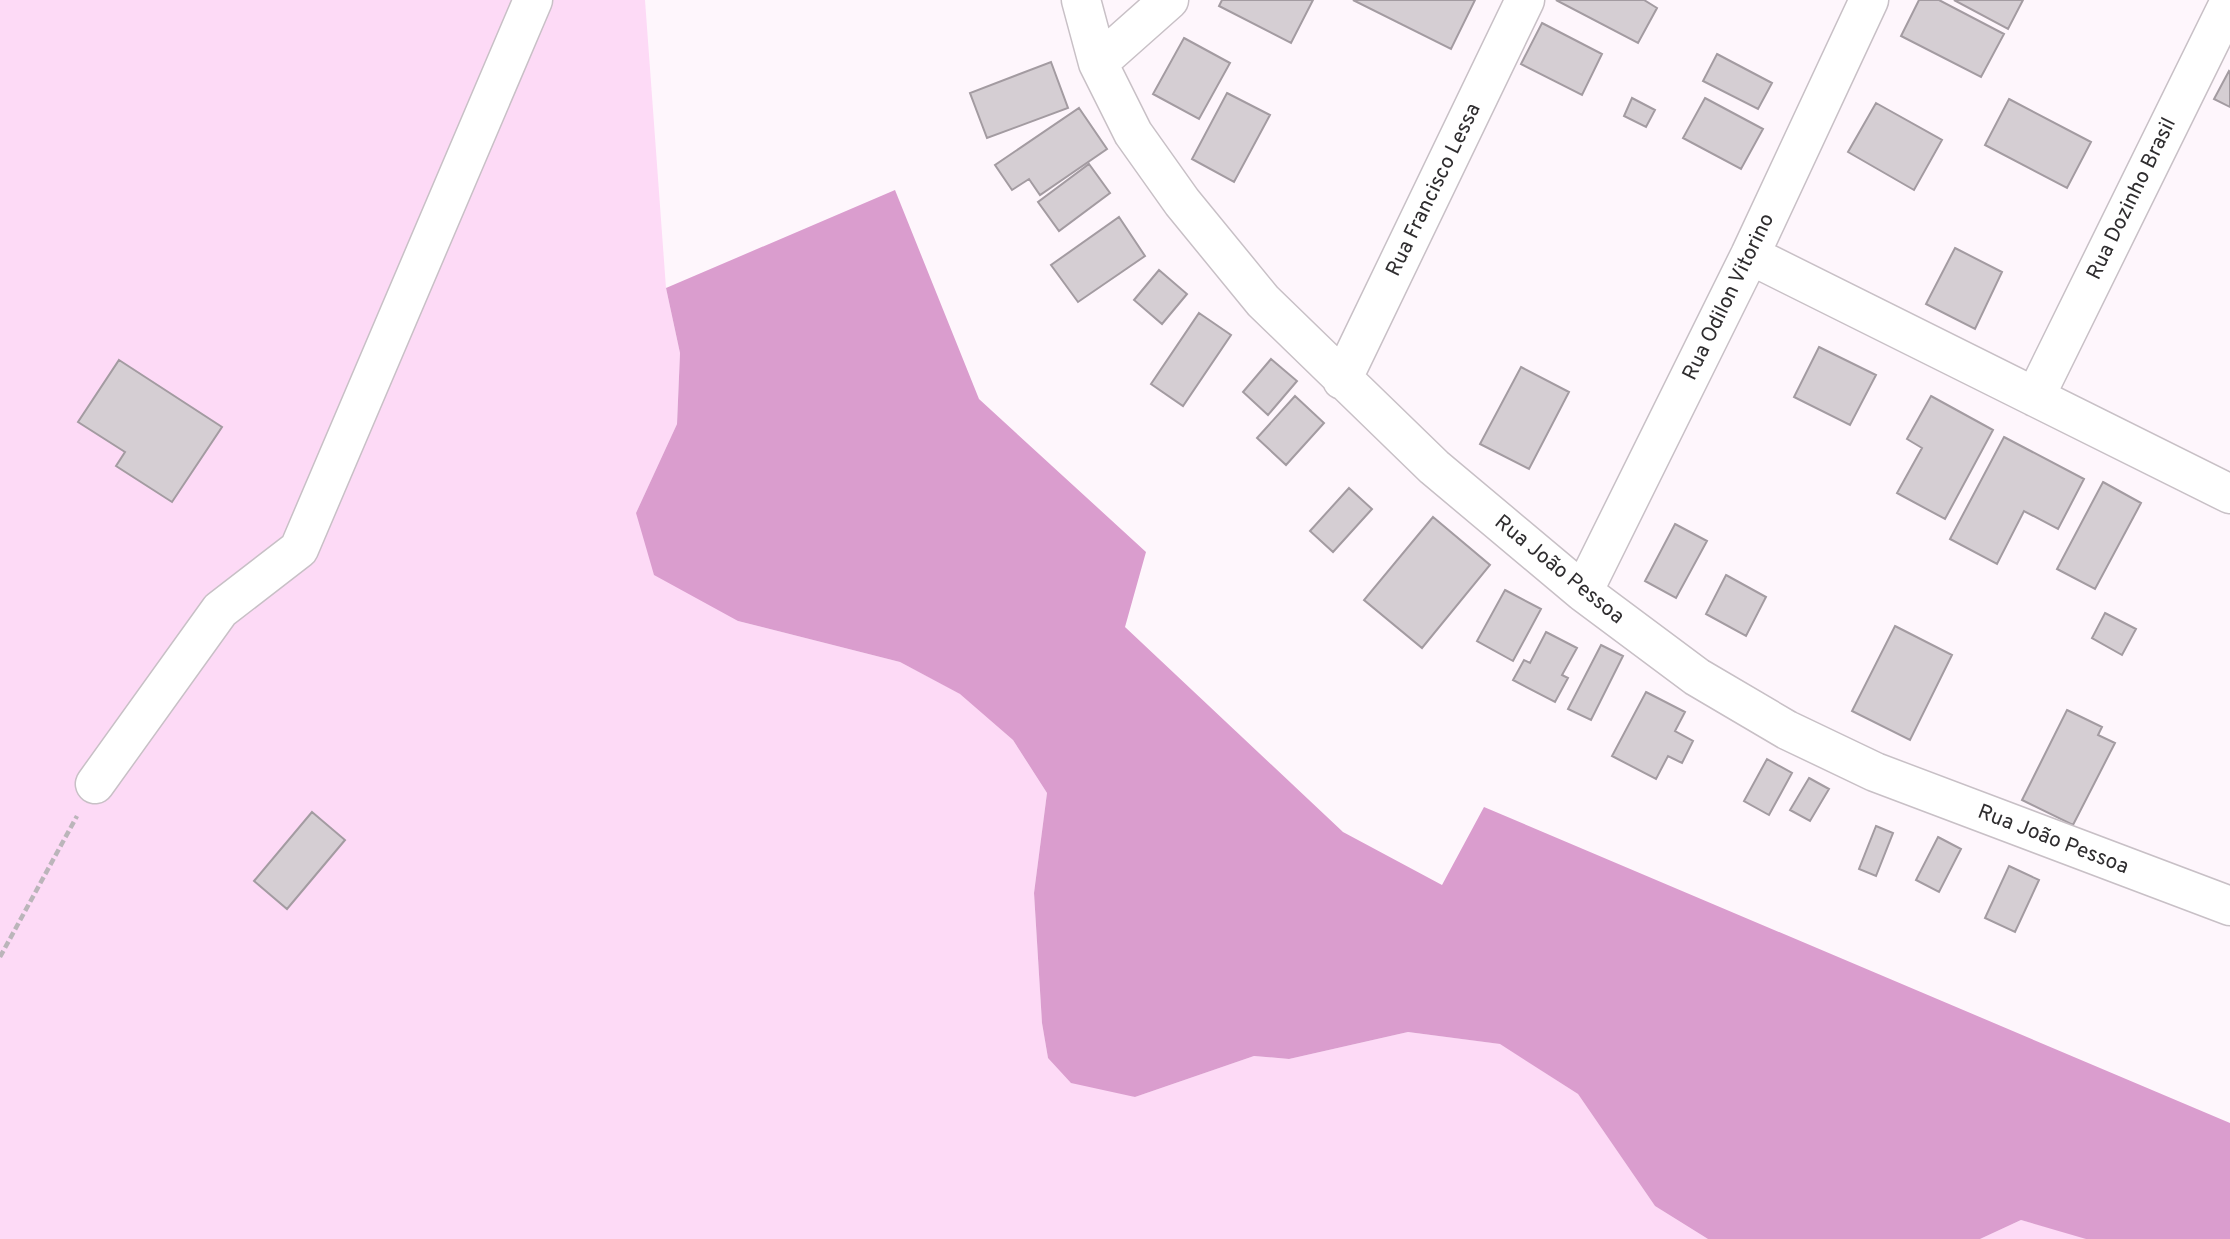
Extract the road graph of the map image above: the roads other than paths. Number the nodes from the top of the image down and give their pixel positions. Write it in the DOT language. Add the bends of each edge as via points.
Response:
graph roads {
  1 [pos="533,0"];
  2 [pos="1081,0"];
  3 [pos="1169,0"];
  4 [pos="1525,0"];
  5 [pos="1870,0"];
  6 [pos="2230,1"];
  7 [pos="1098,63"];
  8 [pos="1750,255"];
  9 [pos="1342,380"];
  10 [pos="2035,397"];
  11 [pos="2230,494"];
  12 [pos="1583,592"];
  13 [pos="95,785"];
  14 [pos="2230,906"];
  1 -- 13 [label="street" via="299,550 220,610"];
  2 -- 7 [label="street, Rua João Pessoa"];
  3 -- 7 [label="street"];
  4 -- 9 [label="street, Rua Francisco Lessa"];
  5 -- 8 [label="street, Rua Odilon Vitorino"];
  6 -- 10 [label="street, Rua Dozinho Brasil"];
  7 -- 9 [label="street, Rua João Pessoa" via="1133,133 1182,202 1263,302"];
  8 -- 10 [label="street"];
  8 -- 12 [label="street, Rua Odilon Vitorino"];
  9 -- 12 [label="street, Rua João Pessoa" via="1434,467"];
  10 -- 11 [label="street"];
  12 -- 14 [label="street, Rua João Pessoa" via="1697,677 1787,730 1875,772"];
}
